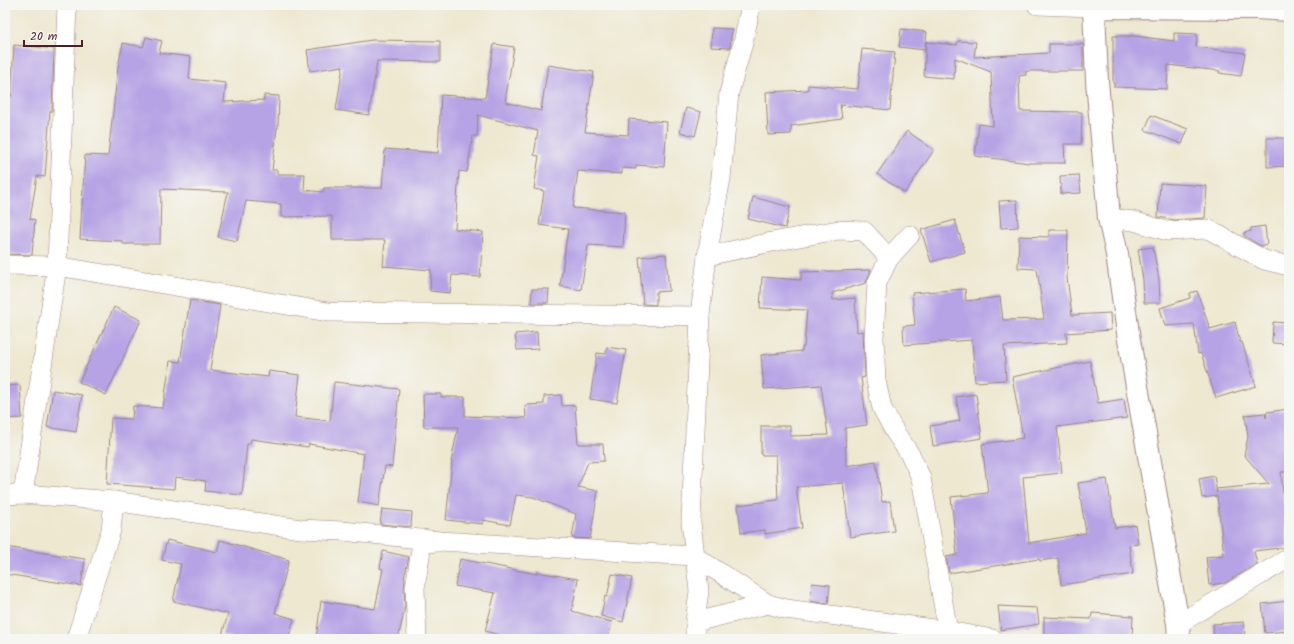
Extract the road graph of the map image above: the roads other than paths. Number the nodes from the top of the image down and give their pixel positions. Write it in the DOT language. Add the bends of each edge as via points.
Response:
graph roads {
  1 [pos="67,5"];
  2 [pos="751,5"];
  3 [pos="1036,5"];
  4 [pos="1093,6"];
  5 [pos="1289,10"];
  6 [pos="1109,218"];
  7 [pos="910,235"];
  8 [pos="707,256"];
  9 [pos="889,258"];
  10 [pos="5,265"];
  11 [pos="57,266"];
  12 [pos="1289,266"];
  13 [pos="700,316"];
  14 [pos="14,494"];
  15 [pos="114,501"];
  16 [pos="440,541"];
  17 [pos="694,556"];
  18 [pos="1289,558"];
  19 [pos="768,604"];
  20 [pos="695,630"];
  21 [pos="1179,631"];
  22 [pos="947,635"];
  23 [pos="76,639"];
  24 [pos="417,639"];
  25 [pos="993,639"];
  1 -- 11 [label="street"];
  2 -- 8 [label="street" via="729,93 721,178"];
  3 -- 4 [label="street"];
  4 -- 5 [label="street"];
  4 -- 6 [label="street"];
  6 -- 12 [label="street" via="1133,221 1167,231 1208,230 1264,260"];
  6 -- 21 [label="street"];
  7 -- 9 [label="street"];
  8 -- 9 [label="street" via="838,230 864,231"];
  8 -- 13 [label="street"];
  9 -- 22 [label="street" via="877,283 874,338 876,381 882,408 921,478"];
  10 -- 11 [label="street"];
  11 -- 13 [label="street" via="328,312"];
  11 -- 14 [label="street"];
  13 -- 17 [label="street" via="691,522"];
  14 -- 15 [label="street"];
  15 -- 16 [label="street" via="301,529"];
  15 -- 23 [label="street" via="111,530"];
  16 -- 17 [label="street"];
  16 -- 24 [label="street" via="422,543 415,588"];
  17 -- 19 [label="street"];
  17 -- 20 [label="street" via="699,591"];
  18 -- 21 [label="street"];
  19 -- 20 [label="street"];
  19 -- 22 [label="street"];
  22 -- 25 [label="street"];
}
